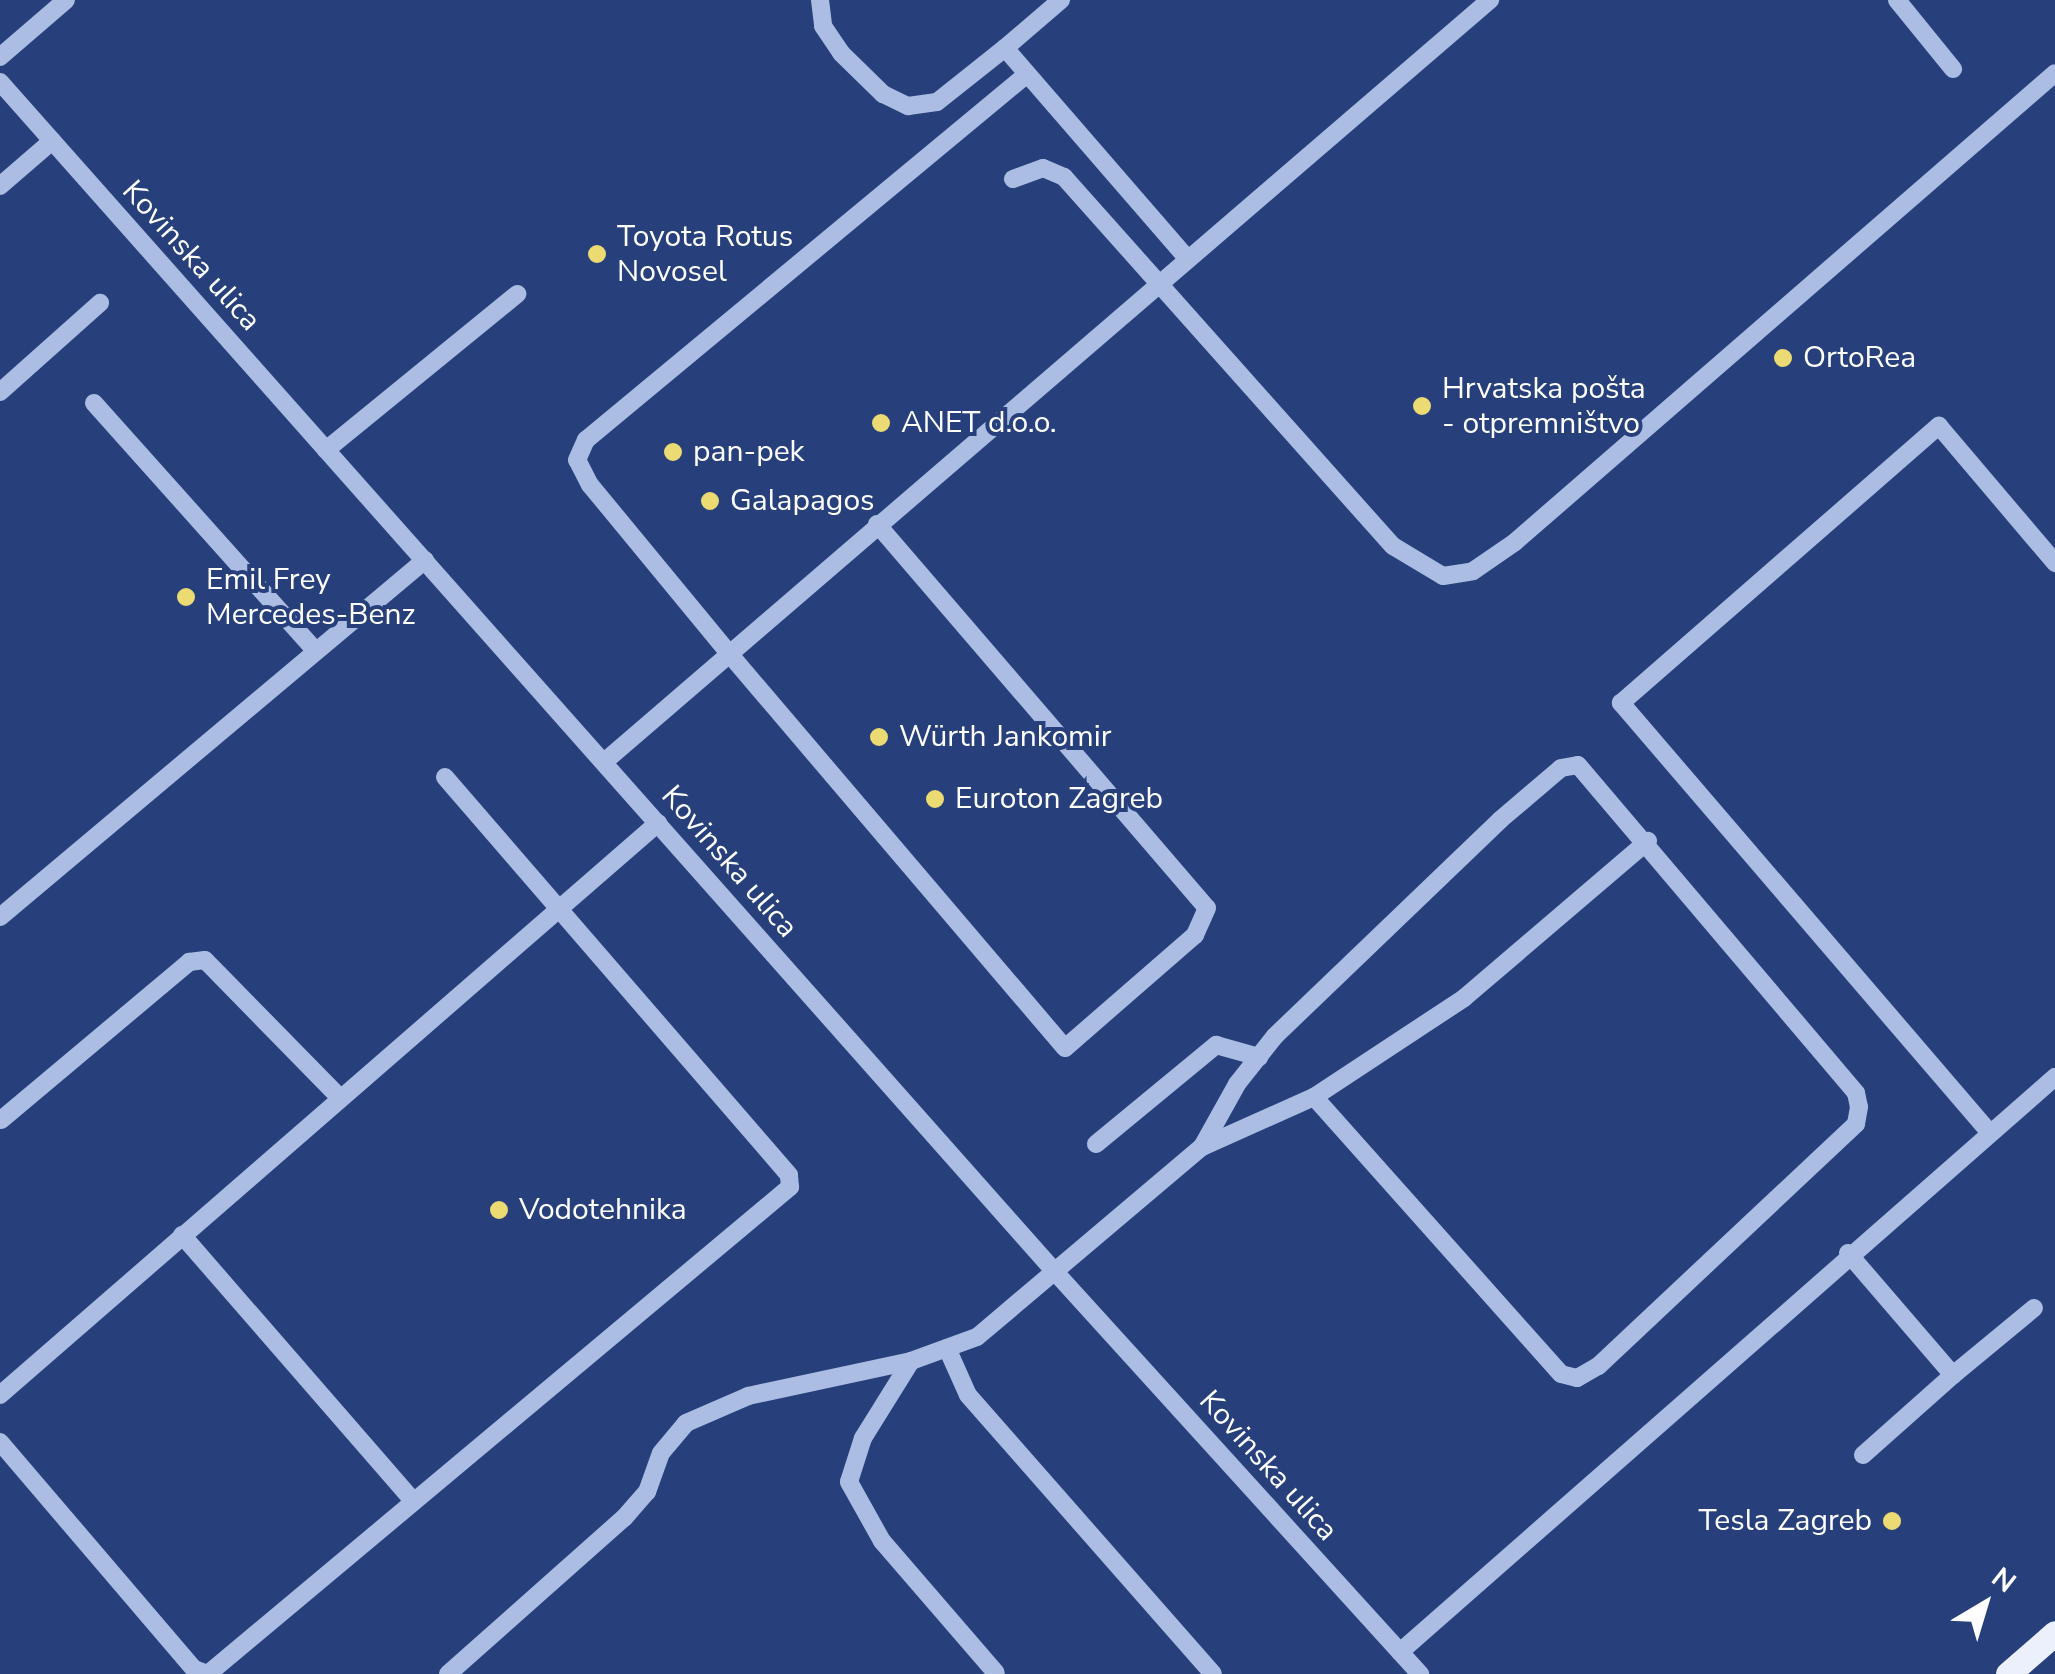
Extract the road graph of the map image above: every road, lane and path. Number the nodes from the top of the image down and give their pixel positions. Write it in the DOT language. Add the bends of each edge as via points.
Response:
graph roads {
  1 [pos="66,0"];
  2 [pos="820,0"];
  3 [pos="1061,0"];
  4 [pos="1490,0"];
  5 [pos="1897,0"];
  6 [pos="1005,48"];
  7 [pos="0,58"];
  8 [pos="1953,69"];
  9 [pos="2055,74"];
  10 [pos="1026,75"];
  11 [pos="0,82"];
  12 [pos="52,141"];
  13 [pos="1012,179"];
  14 [pos="0,186"];
  15 [pos="1186,257"];
  16 [pos="1158,280"];
  17 [pos="516,294"];
  18 [pos="100,303"];
  19 [pos="0,392"];
  20 [pos="94,403"];
  21 [pos="326,450"];
  22 [pos="877,524"];
  23 [pos="425,560"];
  24 [pos="2055,564"];
  25 [pos="315,650"];
  26 [pos="732,657"];
  27 [pos="604,762"];
  28 [pos="445,778"];
  29 [pos="658,823"];
  30 [pos="1648,841"];
  31 [pos="561,907"];
  32 [pos="0,916"];
  33 [pos="1259,1057"];
  34 [pos="2055,1076"];
  35 [pos="1314,1097"];
  36 [pos="340,1098"];
  37 [pos="0,1120"];
  38 [pos="1990,1133"];
  39 [pos="1096,1144"];
  40 [pos="1202,1147"];
  41 [pos="182,1235"];
  42 [pos="1848,1253"];
  43 [pos="1056,1273"];
  44 [pos="2034,1308"];
  45 [pos="947,1348"];
  46 [pos="911,1361"];
  47 [pos="1953,1375"];
  48 [pos="0,1395"];
  49 [pos="0,1442"];
  50 [pos="1862,1455"];
  51 [pos="413,1501"];
  52 [pos="2055,1633"];
  53 [pos="1400,1652"];
  54 [pos="996,1672"];
  55 [pos="207,1674"];
  56 [pos="448,1674"];
  57 [pos="1213,1674"];
  58 [pos="1420,1674"];
  59 [pos="2008,1674"];
  1 -- 7 [label="street"];
  2 -- 6 [label="street" via="823,26 841,53 882,94 908,106 937,102"];
  3 -- 6 [label="street"];
  4 -- 15 [label="street"];
  5 -- 8 [label="street"];
  6 -- 10 [label="street"];
  9 -- 16 [label="street" via="1474,571 1443,576 1394,546"];
  10 -- 15 [label="street"];
  10 -- 26 [label="street" via="582,450 577,460 590,485"];
  11 -- 12 [label="street, Kovinska ulica"];
  12 -- 14 [label="street"];
  12 -- 21 [label="street, Kovinska ulica"];
  13 -- 16 [label="street" via="1043,168 1064,177"];
  15 -- 16 [label="street"];
  16 -- 22 [label="street"];
  17 -- 21 [label="street"];
  18 -- 19 [label="street"];
  20 -- 25 [label="street"];
  21 -- 23 [label="street, Kovinska ulica"];
  22 -- 26 [label="street"];
  22 -- 26 [label="street" via="1207,908 1194,935 1065,1048"];
  23 -- 25 [label="street"];
  23 -- 27 [label="street, Kovinska ulica"];
  24 -- 38 [label="street" via="1939,426 1621,704"];
  25 -- 32 [label="street"];
  26 -- 27 [label="street"];
  27 -- 29 [label="street, Kovinska ulica"];
  28 -- 31 [label="street"];
  29 -- 31 [label="street"];
  29 -- 43 [label="street, Kovinska ulica"];
  30 -- 33 [label="street" via="1578,765 1561,768 1338,974"];
  30 -- 35 [label="street" via="1464,998"];
  30 -- 35 [label="street" via="1856,1093 1859,1107 1856,1124 1598,1366 1577,1378 1561,1374"];
  31 -- 36 [label="street"];
  31 -- 51 [label="street" via="790,1175 790,1187"];
  33 -- 39 [label="street" via="1216,1045"];
  33 -- 40 [label="street"];
  34 -- 38 [label="street"];
  35 -- 40 [label="street"];
  36 -- 37 [label="street" via="205,960 190,962"];
  36 -- 41 [label="street"];
  38 -- 42 [label="street"];
  40 -- 43 [label="street"];
  41 -- 48 [label="street"];
  41 -- 51 [label="street"];
  42 -- 47 [label="street"];
  42 -- 53 [label="street"];
  43 -- 45 [label="street" via="977,1337"];
  43 -- 53 [label="street, Kovinska ulica"];
  44 -- 47 [label="street"];
  45 -- 46 [label="street"];
  45 -- 57 [label="street" via="968,1395"];
  46 -- 54 [label="street" via="863,1438 849,1482 882,1541"];
  46 -- 56 [label="street" via="748,1396 686,1423 661,1453 648,1492 624,1518"];
  47 -- 50 [label="street"];
  49 -- 55 [label="street" via="194,1670"];
  51 -- 55 [label="street"];
  52 -- 59 [label="main road"];
  53 -- 58 [label="street, Kovinska ulica"];
}
